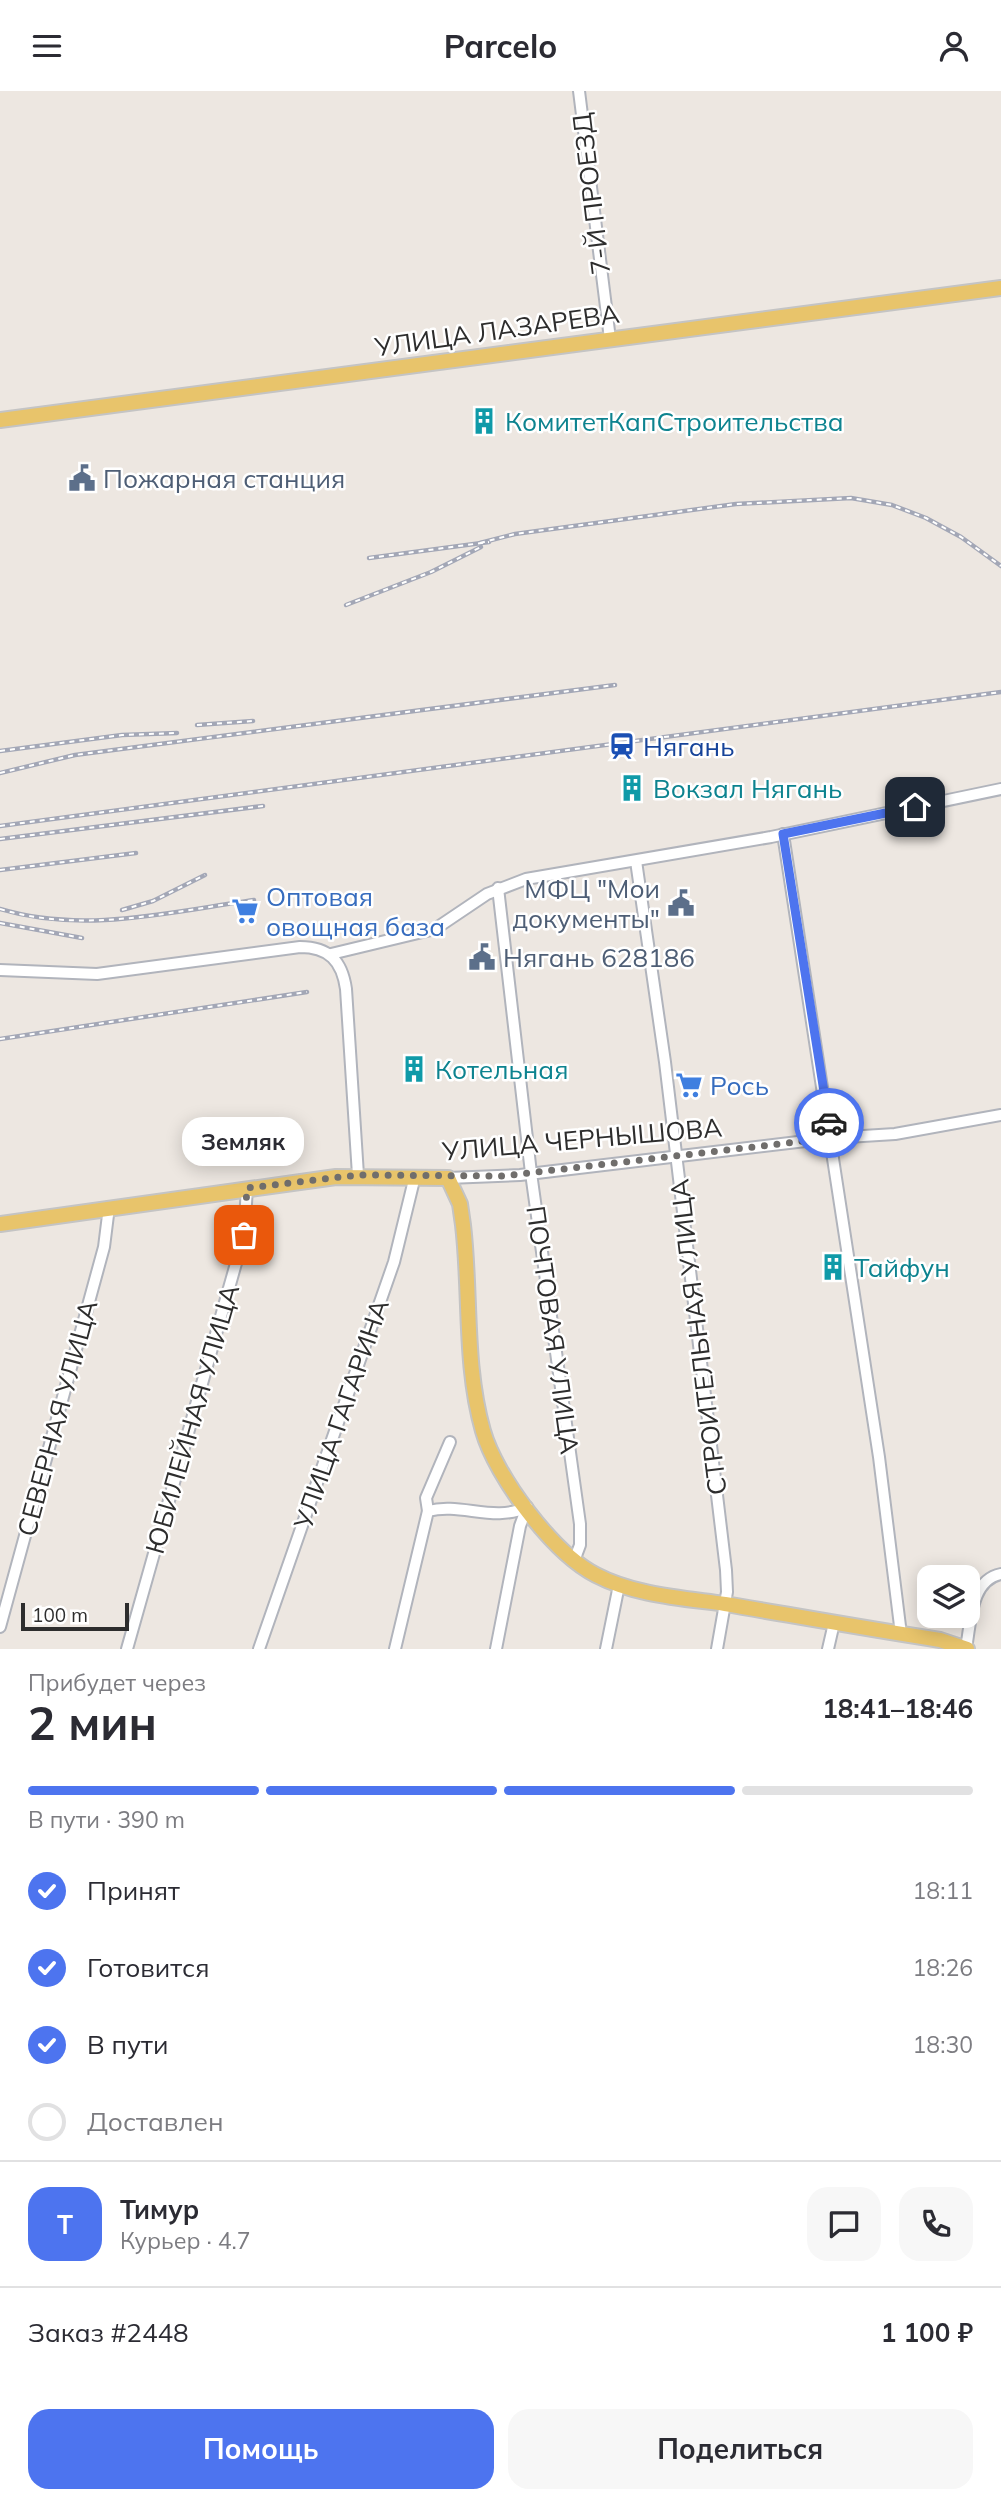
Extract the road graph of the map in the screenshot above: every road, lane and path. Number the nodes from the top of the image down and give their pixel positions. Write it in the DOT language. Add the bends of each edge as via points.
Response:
graph roads {
  1 [pos="579,91"];
  2 [pos="1001,288"];
  3 [pos="610,339"];
  4 [pos="0,419"];
  5 [pos="1001,789"];
  6 [pos="783,834"];
  7 [pos="636,862"];
  8 [pos="498,888"];
  9 [pos="331,954"];
  10 [pos="0,969"];
  11 [pos="1001,1115"];
  12 [pos="831,1138"];
  13 [pos="676,1158"];
  14 [pos="531,1173"];
  15 [pos="358,1175"];
  16 [pos="415,1176"];
  17 [pos="449,1178"];
  18 [pos="247,1188"];
  19 [pos="109,1207"];
  20 [pos="0,1224"];
  21 [pos="450,1442"];
  22 [pos="527,1507"];
  23 [pos="428,1511"];
  24 [pos="574,1561"];
  25 [pos="1001,1574"];
  26 [pos="619,1585"];
  27 [pos="725,1605"];
  28 [pos="834,1623"];
  29 [pos="0,1627"];
  30 [pos="901,1634"];
  31 [pos="925,1643"];
  32 [pos="127,1649"];
  33 [pos="259,1649"];
  34 [pos="395,1649"];
  35 [pos="496,1649"];
  36 [pos="606,1649"];
  37 [pos="717,1649"];
  38 [pos="828,1649"];
  39 [pos="967,1649"];
  1 -- 3 [label="street, 7-Й ПРОЕЗД"];
  2 -- 3 [label="main road, УЛИЦА ЛАЗАРЕВА"];
  3 -- 4 [label="main road, УЛИЦА ЛАЗАРЕВА"];
  5 -- 6 [label="street"];
  6 -- 7 [label="street"];
  6 -- 12 [label="street"];
  7 -- 8 [label="street" via="526,879"];
  7 -- 13 [label="street, СТРОИТЕЛЬНАЯ УЛИЦА"];
  8 -- 9 [label="street" via="435,929"];
  8 -- 14 [label="street, ПОЧТОВАЯ УЛИЦА"];
  9 -- 10 [label="street" via="300,947 97,974"];
  9 -- 15 [label="street" via="342,968 346,989"];
  11 -- 12 [label="street, УЛИЦА ЧЕРНЫШОВА" via="903,1133"];
  12 -- 13 [label="street, УЛИЦА ЧЕРНЫШОВА"];
  12 -- 30 [label="street"];
  13 -- 14 [label="street, УЛИЦА ЧЕРНЫШОВА"];
  13 -- 27 [label="street, СТРОИТЕЛЬНАЯ УЛИЦА" via="726,1570"];
  14 -- 17 [label="street, УЛИЦА ЧЕРНЫШОВА"];
  14 -- 24 [label="street, ПОЧТОВАЯ УЛИЦА" via="580,1524"];
  15 -- 16 [label="main road, УЛИЦА ЧЕРНЫШОВА"];
  15 -- 18 [label="main road, УЛИЦА ЧЕРНЫШОВА"];
  16 -- 17 [label="main road, УЛИЦА ЧЕРНЫШОВА"];
  16 -- 33 [label="street, УЛИЦА ГАГАРИНА" via="390,1274"];
  17 -- 22 [label="main road" via="463,1224 480,1421 493,1456"];
  18 -- 19 [label="main road, УЛИЦА ЧЕРНЫШОВА"];
  18 -- 32 [label="street, ЮБИЛЕЙНАЯ УЛИЦА" via="246,1227"];
  19 -- 20 [label="main road, УЛИЦА ЧЕРНЫШОВА"];
  19 -- 29 [label="street, СЕВЕРНАЯ УЛИЦА" via="104,1247"];
  21 -- 23 [label="street" via="426,1497"];
  22 -- 23 [label="street" via="510,1514"];
  22 -- 24 [label="main road"];
  22 -- 35 [label="street"];
  23 -- 34 [label="street"];
  24 -- 26 [label="main road"];
  25 -- 39 [label="street" via="990,1576 980,1586"];
  26 -- 27 [label="main road"];
  26 -- 36 [label="street"];
  27 -- 28 [label="main road"];
  27 -- 37 [label="street, СТРОИТЕЛЬНАЯ УЛИЦА"];
  28 -- 30 [label="main road"];
  28 -- 38 [label="street"];
  30 -- 31 [label="main road"];
  31 -- 39 [label="main road"];
}
